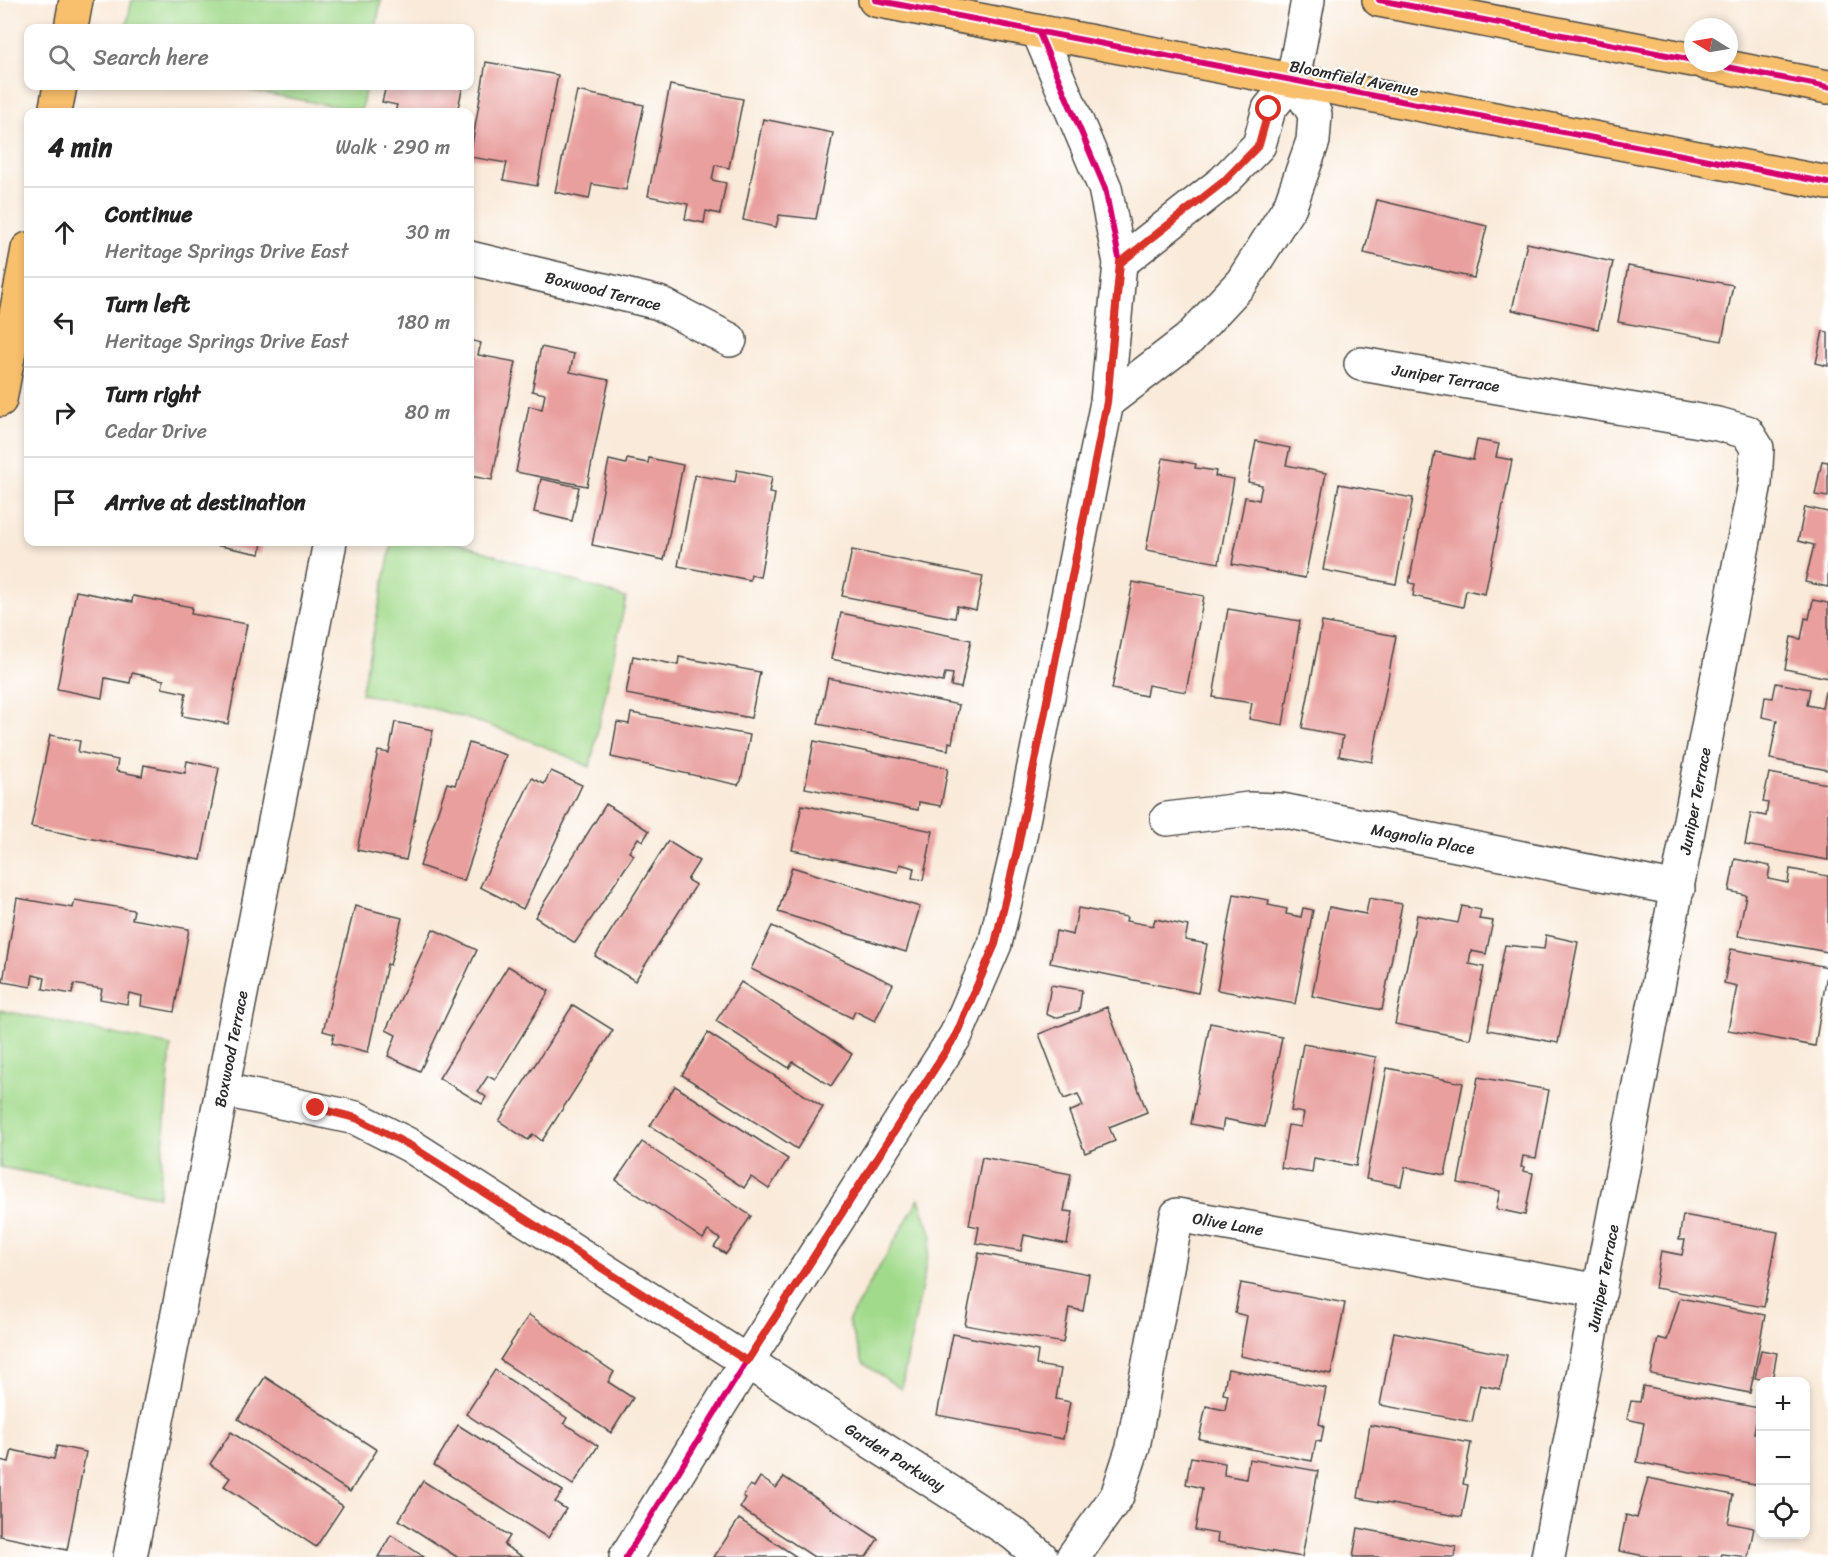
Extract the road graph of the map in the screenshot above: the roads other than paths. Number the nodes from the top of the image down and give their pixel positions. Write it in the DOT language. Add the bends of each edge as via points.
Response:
graph roads {
  1 [pos="76,0"];
  2 [pos="875,0"];
  3 [pos="1308,0"];
  4 [pos="1379,0"];
  5 [pos="72,24"];
  6 [pos="1039,33"];
  7 [pos="1684,58"];
  8 [pos="1738,69"];
  9 [pos="1293,80"];
  10 [pos="1828,87"];
  11 [pos="59,90"];
  12 [pos="56,108"];
  13 [pos="1828,183"];
  14 [pos="474,259"];
  15 [pos="1120,263"];
  16 [pos="24,271"];
  17 [pos="730,340"];
  18 [pos="1361,364"];
  19 [pos="0,400"];
  20 [pos="1107,402"];
  21 [pos="329,546"];
  22 [pos="1167,819"];
  23 [pos="1678,889"];
  24 [pos="224,1090"];
  25 [pos="1600,1291"];
  26 [pos="747,1361"];
  27 [pos="130,1557"];
  28 [pos="626,1557"];
  29 [pos="1041,1557"];
  30 [pos="1073,1557"];
  31 [pos="1548,1557"];
  1 -- 5 [label="main road"];
  2 -- 6 [label="main road, Bloomfield Avenue"];
  3 -- 9 [label="street"];
  4 -- 7 [label="main road"];
  6 -- 9 [label="main road, Bloomfield Avenue"];
  6 -- 15 [label="street" via="1106,188"];
  8 -- 10 [label="main road"];
  9 -- 13 [label="main road, Bloomfield Avenue"];
  9 -- 15 [label="street" via="1269,109 1259,145 1223,182"];
  9 -- 20 [label="street" via="1315,114 1312,141 1290,206 1242,282 1189,339"];
  11 -- 12 [label="main road"];
  14 -- 17 [label="street, Boxwood Terrace" via="659,303"];
  15 -- 20 [label="street"];
  16 -- 19 [label="main road"];
  18 -- 23 [label="street, Juniper Terrace" via="1718,424 1746,432 1753,439 1758,459 1755,483"];
  20 -- 26 [label="street" via="995,944 956,1035"];
  21 -- 24 [label="street, Boxwood Terrace"];
  22 -- 23 [label="street, Magnolia Place" via="1249,809 1281,810"];
  23 -- 25 [label="street, Juniper Terrace"];
  24 -- 26 [label="street, Garden Parkway" via="356,1118 411,1146"];
  24 -- 27 [label="street, Boxwood Terrace"];
  25 -- 30 [label="street, Olive Lane" via="1177,1215 1133,1447 1117,1496"];
  25 -- 31 [label="street, Juniper Terrace"];
  26 -- 28 [label="street"];
  26 -- 29 [label="street, Garden Parkway" via="1014,1534"];
}
